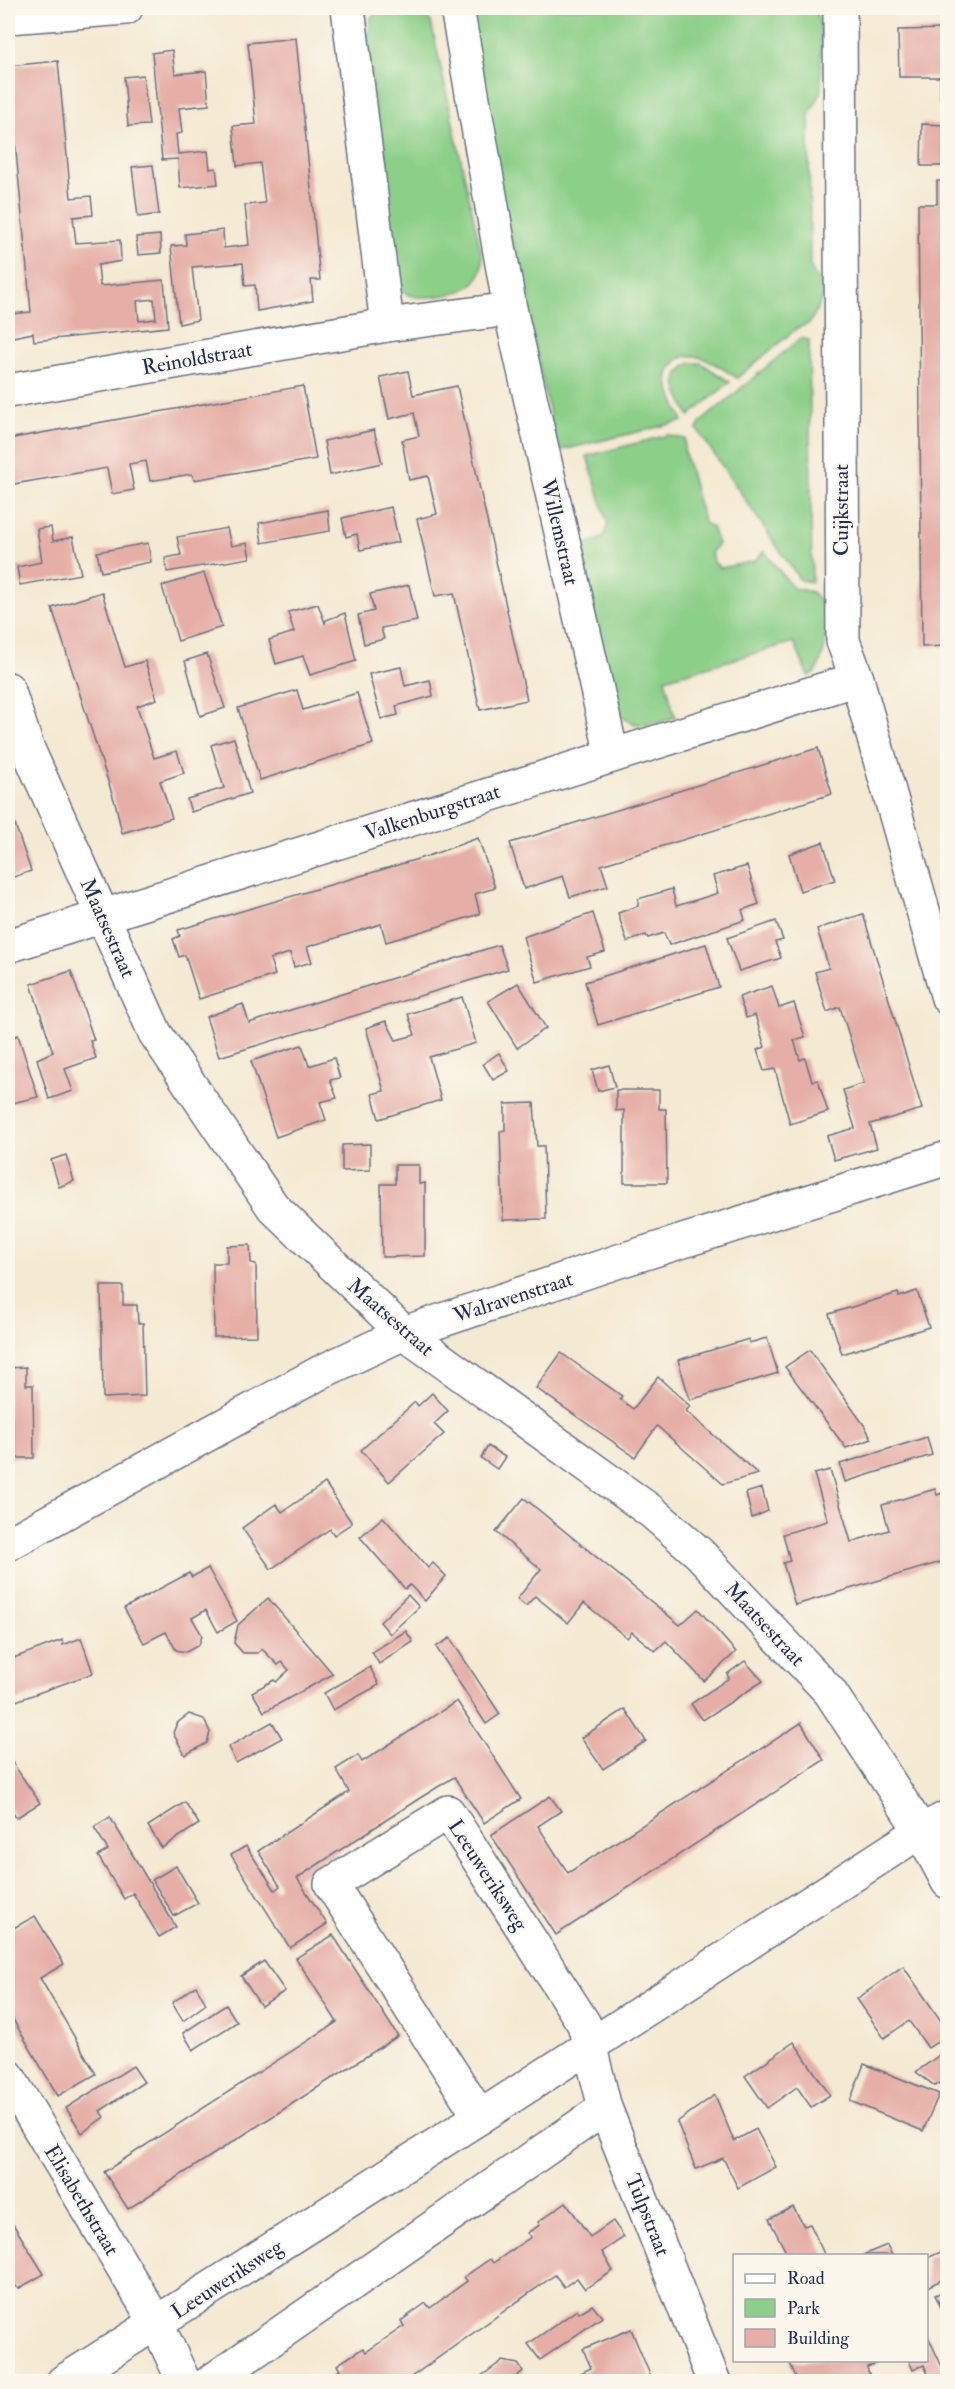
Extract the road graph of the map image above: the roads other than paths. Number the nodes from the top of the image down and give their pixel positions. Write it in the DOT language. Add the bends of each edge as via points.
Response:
graph roads {
  1 [pos="126,8"];
  2 [pos="348,8"];
  3 [pos="457,8"];
  4 [pos="840,8"];
  5 [pos="8,17"];
  6 [pos="510,309"];
  7 [pos="387,325"];
  8 [pos="8,391"];
  9 [pos="857,679"];
  10 [pos="8,689"];
  11 [pos="612,755"];
  12 [pos="102,916"];
  13 [pos="8,946"];
  14 [pos="948,998"];
  15 [pos="948,1158"];
  16 [pos="404,1333"];
  17 [pos="8,1544"];
  18 [pos="934,1824"];
  19 [pos="948,1882"];
  20 [pos="590,2046"];
  21 [pos="8,2076"];
  22 [pos="605,2108"];
  23 [pos="480,2117"];
  24 [pos="157,2324"];
  25 [pos="63,2382"];
  26 [pos="184,2382"];
  27 [pos="210,2382"];
  28 [pos="714,2382"];
  1 -- 5 [label="street"];
  2 -- 7 [label="street"];
  3 -- 6 [label="street, Willemstraat"];
  4 -- 9 [label="street, Cuijkstraat" via="841,586 843,641"];
  6 -- 7 [label="street"];
  6 -- 11 [label="street, Willemstraat"];
  7 -- 8 [label="street, Reinoldstraat"];
  9 -- 11 [label="street, Valkenburgstraat"];
  9 -- 14 [label="street, Cuijkstraat"];
  10 -- 12 [label="street, Maatsestraat" via="27,747"];
  11 -- 12 [label="street, Valkenburgstraat"];
  12 -- 13 [label="street, Valkenburgstraat"];
  12 -- 16 [label="street, Maatsestraat" via="155,1033 273,1207"];
  15 -- 16 [label="street, Walravenstraat"];
  16 -- 17 [label="street, Walravenstraat" via="321,1372"];
  16 -- 18 [label="street, Maatsestraat" via="652,1512 699,1553 830,1692"];
  18 -- 19 [label="street, Maatsestraat"];
  18 -- 20 [label="street, Leeuweriksweg"];
  20 -- 22 [label="street, Tulpstraat"];
  20 -- 23 [label="street, Leeuweriksweg"];
  20 -- 23 [label="street, Leeuweriksweg" via="584,2024 448,1812 331,1884"];
  21 -- 24 [label="street, Elisabethstraat"];
  22 -- 27 [label="street"];
  22 -- 28 [label="street, Tulpstraat"];
  23 -- 24 [label="street, Leeuweriksweg"];
  24 -- 25 [label="street, Leeuweriksweg"];
  24 -- 26 [label="street, Elisabethstraat"];
}
